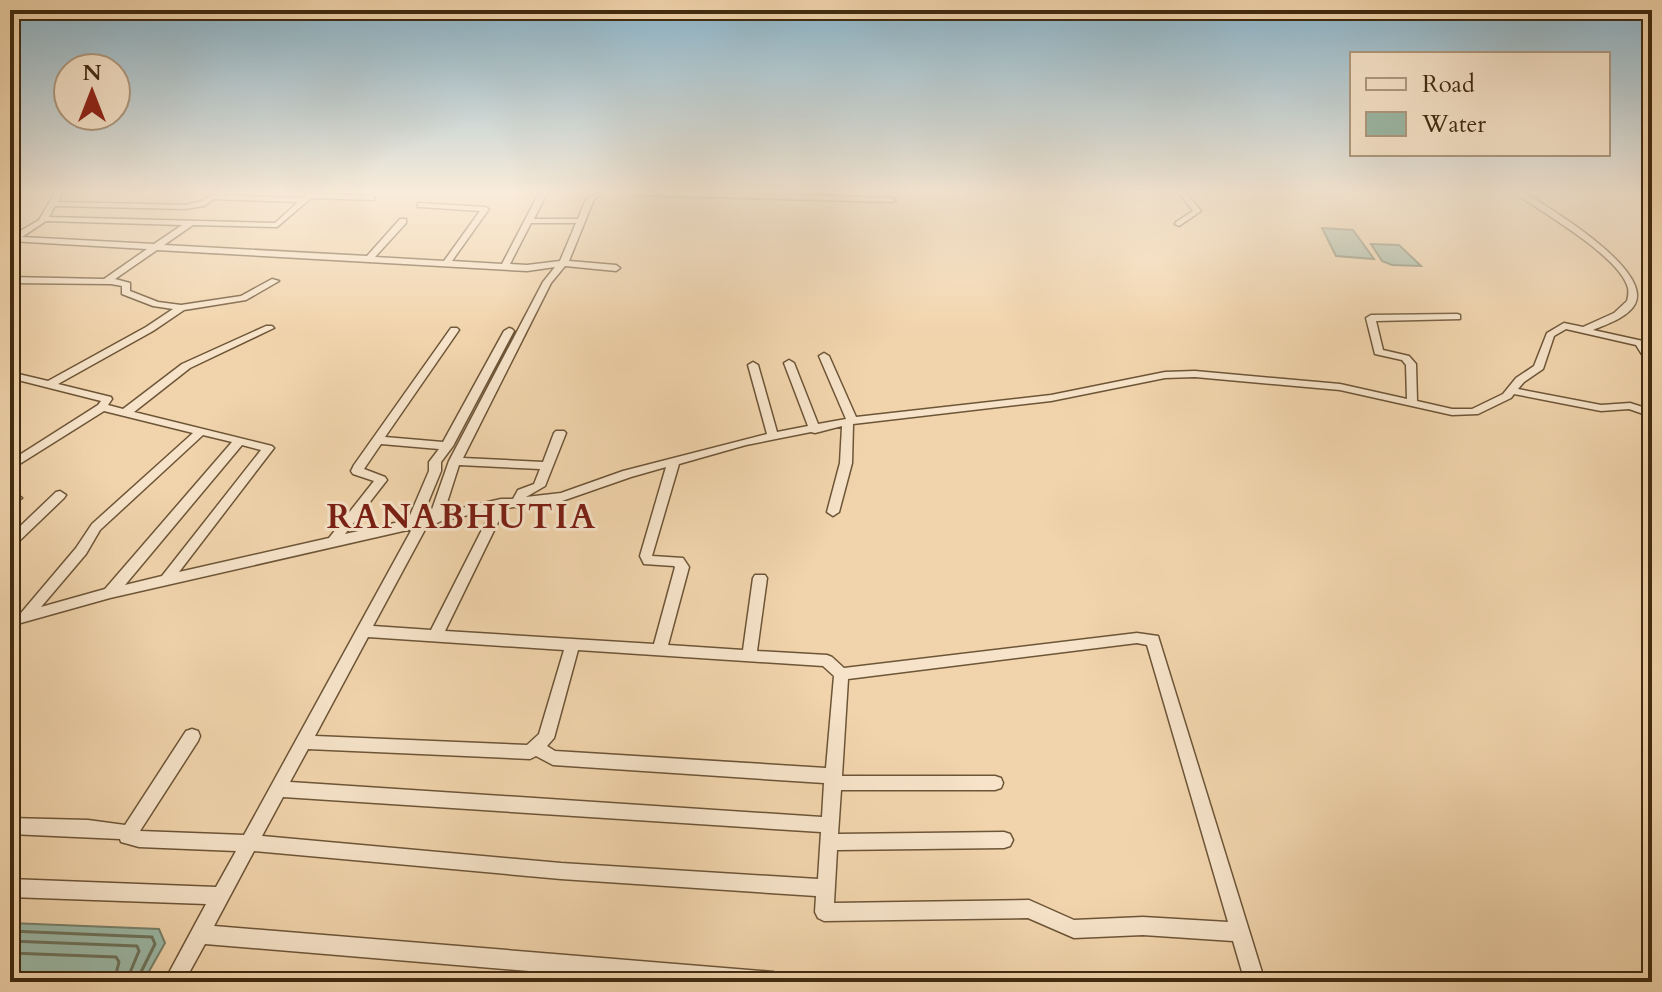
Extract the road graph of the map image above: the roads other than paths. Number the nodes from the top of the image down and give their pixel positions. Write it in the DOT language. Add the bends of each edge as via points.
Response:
graph roads {
  1 [pos="17,239"];
  2 [pos="169,239"];
  3 [pos="387,239"];
  4 [pos="464,239"];
  5 [pos="519,239"];
  6 [pos="574,239"];
  7 [pos="1588,239"];
  8 [pos="159,247"];
  9 [pos="368,260"];
  10 [pos="447,263"];
  11 [pos="563,263"];
  12 [pos="505,266"];
  13 [pos="616,268"];
  14 [pos="10,280"];
  15 [pos="275,281"];
  16 [pos="108,282"];
  17 [pos="181,308"];
  18 [pos="1457,317"];
  19 [pos="269,328"];
  20 [pos="454,330"];
  21 [pos="1585,330"];
  22 [pos="509,331"];
  23 [pos="1646,345"];
  24 [pos="824,356"];
  25 [pos="1652,362"];
  26 [pos="789,363"];
  27 [pos="753,365"];
  28 [pos="10,375"];
  29 [pos="51,384"];
  30 [pos="1513,391"];
  31 [pos="1412,402"];
  32 [pos="102,407"];
  33 [pos="125,413"];
  34 [pos="1652,414"];
  35 [pos="850,424"];
  36 [pos="815,430"];
  37 [pos="200,432"];
  38 [pos="560,433"];
  39 [pos="773,437"];
  40 [pos="240,440"];
  41 [pos="378,440"];
  42 [pos="446,447"];
  43 [pos="455,461"];
  44 [pos="673,463"];
  45 [pos="10,466"];
  46 [pos="547,466"];
  47 [pos="60,495"];
  48 [pos="517,502"];
  49 [pos="501,503"];
  50 [pos="833,512"];
  51 [pos="423,522"];
  52 [pos="13,537"];
  53 [pos="331,544"];
  54 [pos="760,578"];
  55 [pos="166,580"];
  56 [pos="110,593"];
  57 [pos="26,616"];
  58 [pos="10,621"];
  59 [pos="362,631"];
  60 [pos="435,636"];
  61 [pos="572,645"];
  62 [pos="660,650"];
  63 [pos="749,655"];
  64 [pos="841,674"];
  65 [pos="192,736"];
  66 [pos="303,742"];
  67 [pos="538,749"];
  68 [pos="833,780"];
  69 [pos="995,783"];
  70 [pos="279,789"];
  71 [pos="10,826"];
  72 [pos="829,833"];
  73 [pos="127,836"];
  74 [pos="1004,840"];
  75 [pos="251,843"];
  76 [pos="10,888"];
  77 [pos="825,888"];
  78 [pos="222,896"];
  79 [pos="1241,932"];
  80 [pos="201,934"];
  81 [pos="174,982"];
  82 [pos="773,982"];
  83 [pos="1255,982"];
  1 -- 8 [label="street"];
  2 -- 8 [label="street"];
  3 -- 9 [label="street"];
  4 -- 10 [label="street"];
  5 -- 12 [label="street"];
  6 -- 11 [label="street"];
  7 -- 21 [label="street" via="1605,252 1632,291 1632,301 1620,314"];
  8 -- 9 [label="street"];
  8 -- 16 [label="street"];
  9 -- 10 [label="street"];
  10 -- 12 [label="street"];
  11 -- 12 [label="street"];
  11 -- 13 [label="street"];
  11 -- 43 [label="street" via="547,282"];
  14 -- 16 [label="street"];
  15 -- 17 [label="street" via="243,298"];
  16 -- 17 [label="street" via="127,285 125,292 156,304"];
  17 -- 29 [label="street" via="141,337"];
  18 -- 31 [label="street" via="1371,318 1378,352 1411,364"];
  19 -- 33 [label="street" via="186,366"];
  20 -- 41 [label="street"];
  21 -- 23 [label="street"];
  21 -- 30 [label="street" via="1557,329 1539,367"];
  22 -- 42 [label="street"];
  23 -- 25 [label="street"];
  24 -- 35 [label="street"];
  26 -- 36 [label="street"];
  27 -- 39 [label="street"];
  28 -- 29 [label="street"];
  29 -- 32 [label="street" via="105,396"];
  30 -- 31 [label="street" via="1474,412"];
  30 -- 34 [label="street" via="1601,408 1630,406"];
  31 -- 35 [label="street" via="1350,388 1183,373 1051,398"];
  32 -- 33 [label="street"];
  32 -- 45 [label="street"];
  33 -- 37 [label="street"];
  35 -- 36 [label="street"];
  35 -- 50 [label="street" via="845,472"];
  36 -- 39 [label="street"];
  37 -- 40 [label="street"];
  37 -- 57 [label="street" via="96,527"];
  38 -- 46 [label="street"];
  39 -- 44 [label="street"];
  40 -- 55 [label="street" via="268,451"];
  40 -- 56 [label="street"];
  41 -- 42 [label="street"];
  41 -- 53 [label="street" via="357,471 378,477 378,486"];
  42 -- 51 [label="street" via="435,462"];
  43 -- 46 [label="street"];
  43 -- 51 [label="street"];
  44 -- 48 [label="street" via="562,497"];
  44 -- 62 [label="street" via="646,556 649,561 674,560 682,567"];
  46 -- 48 [label="street" via="539,486 525,491"];
  47 -- 52 [label="street"];
  48 -- 49 [label="street"];
  49 -- 51 [label="street"];
  49 -- 60 [label="street"];
  51 -- 53 [label="street"];
  51 -- 59 [label="street"];
  53 -- 55 [label="street"];
  54 -- 63 [label="street"];
  55 -- 56 [label="street"];
  56 -- 57 [label="street"];
  57 -- 58 [label="street"];
  59 -- 60 [label="street"];
  59 -- 66 [label="street"];
  60 -- 61 [label="street"];
  61 -- 62 [label="street"];
  61 -- 67 [label="street" via="554,716"];
  62 -- 63 [label="street"];
  63 -- 64 [label="street" via="827,661"];
  64 -- 68 [label="street"];
  64 -- 79 [label="street" via="1153,640"];
  65 -- 73 [label="street"];
  66 -- 67 [label="street"];
  66 -- 70 [label="street"];
  67 -- 68 [label="street" via="553,758"];
  68 -- 69 [label="street"];
  68 -- 72 [label="street"];
  70 -- 72 [label="street"];
  70 -- 75 [label="street"];
  71 -- 73 [label="street" via="88,828"];
  72 -- 74 [label="street"];
  72 -- 77 [label="street"];
  73 -- 75 [label="street"];
  75 -- 77 [label="street"];
  75 -- 78 [label="street"];
  76 -- 78 [label="street"];
  77 -- 79 [label="street" via="824,912 1029,909 1074,929 1143,926"];
  78 -- 80 [label="street"];
  79 -- 83 [label="street"];
  80 -- 81 [label="street"];
  80 -- 82 [label="street"];
}
